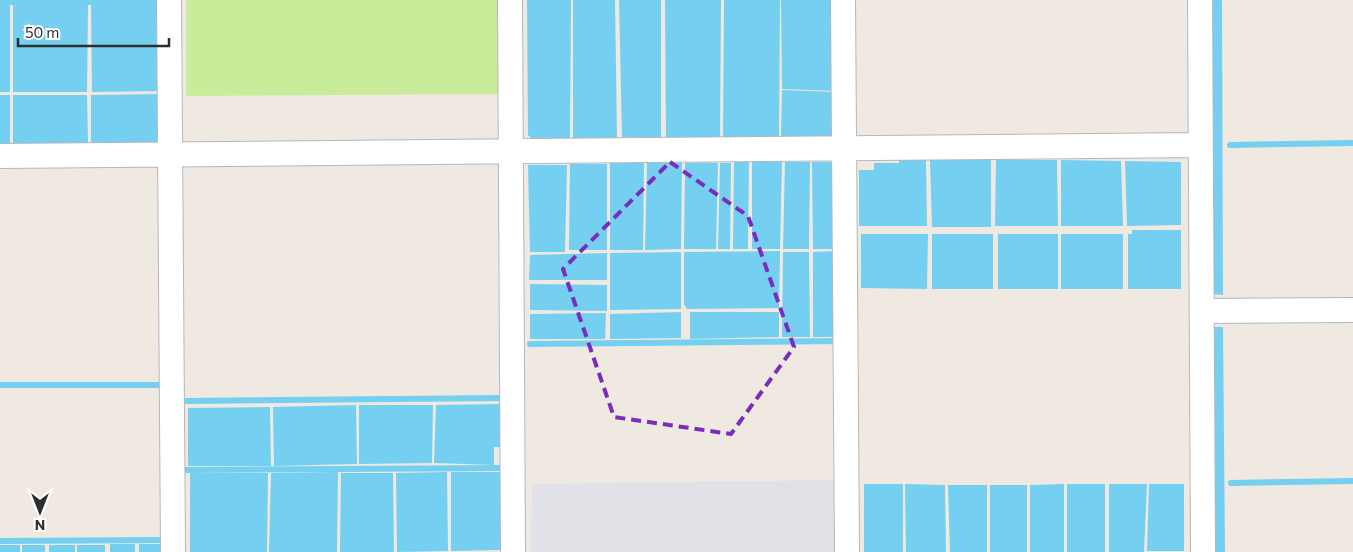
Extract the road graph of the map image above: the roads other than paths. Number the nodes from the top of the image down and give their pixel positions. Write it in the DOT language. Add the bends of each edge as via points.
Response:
graph roads {
  1 [pos="169,0"];
  2 [pos="510,0"];
  3 [pos="843,0"];
  4 [pos="1200,0"];
  5 [pos="1200,145"];
  6 [pos="844,148"];
  7 [pos="510,152"];
  8 [pos="170,155"];
  9 [pos="0,156"];
  10 [pos="1353,310"];
  11 [pos="1202,312"];
  12 [pos="173,552"];
  13 [pos="513,552"];
  14 [pos="847,552"];
  15 [pos="1203,552"];
  1 -- 8 [label="street"];
  2 -- 7 [label="street"];
  3 -- 6 [label="street"];
  4 -- 5 [label="street"];
  5 -- 6 [label="street"];
  5 -- 11 [label="street"];
  6 -- 7 [label="street"];
  6 -- 14 [label="street"];
  7 -- 8 [label="street"];
  7 -- 13 [label="street"];
  8 -- 9 [label="street"];
  8 -- 12 [label="street"];
  10 -- 11 [label="street"];
  11 -- 15 [label="street"];
}
